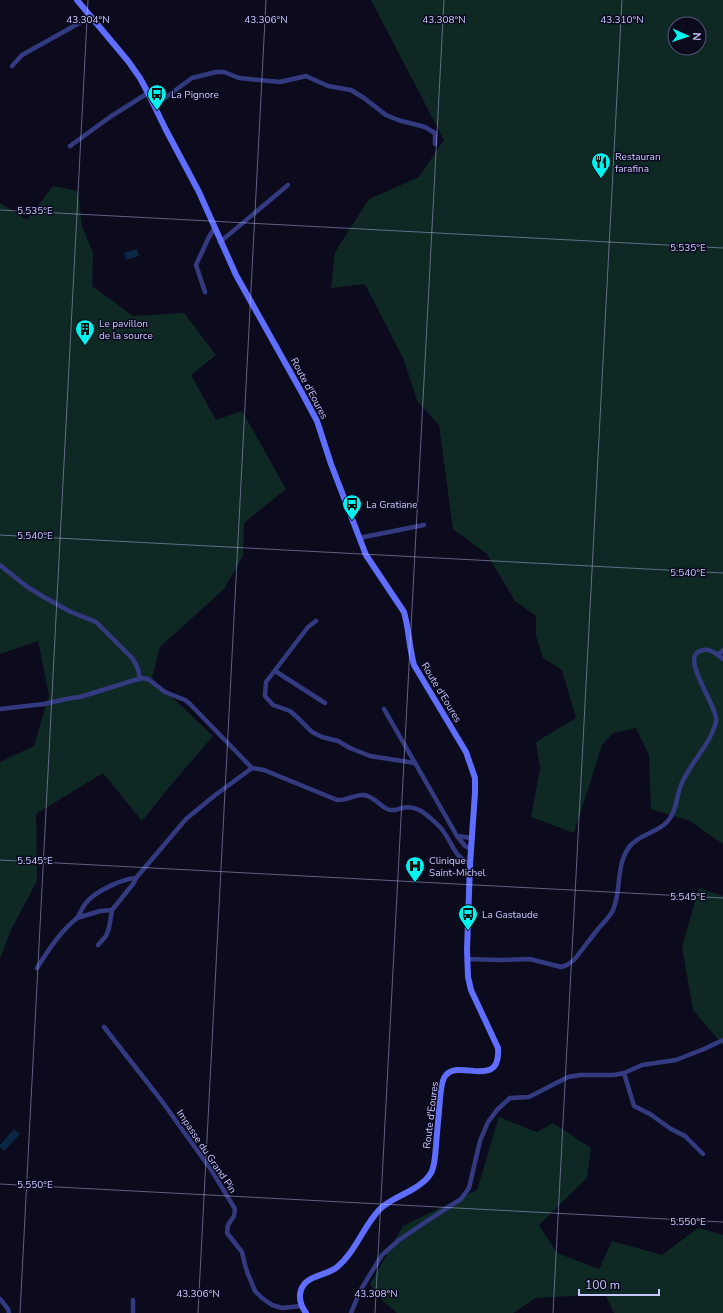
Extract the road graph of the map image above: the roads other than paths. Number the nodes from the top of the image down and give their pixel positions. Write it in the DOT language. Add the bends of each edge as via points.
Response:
graph roads {
  1 [pos="77,0"];
  2 [pos="92,16"];
  3 [pos="12,66"];
  4 [pos="148,93"];
  5 [pos="154,106"];
  6 [pos="435,144"];
  7 [pos="70,146"];
  8 [pos="288,185"];
  9 [pos="214,229"];
  10 [pos="220,242"];
  11 [pos="205,292"];
  12 [pos="424,525"];
  13 [pos="359,538"];
  14 [pos="0,565"];
  15 [pos="316,622"];
  16 [pos="723,650"];
  17 [pos="718,655"];
  18 [pos="723,660"];
  19 [pos="275,671"];
  20 [pos="140,679"];
  21 [pos="325,704"];
  22 [pos="384,708"];
  23 [pos="0,709"];
  24 [pos="415,763"];
  25 [pos="252,768"];
  26 [pos="457,836"];
  27 [pos="472,838"];
  28 [pos="471,849"];
  29 [pos="470,864"];
  30 [pos="136,878"];
  31 [pos="112,910"];
  32 [pos="77,918"];
  33 [pos="98,945"];
  34 [pos="467,959"];
  35 [pos="37,968"];
  36 [pos="104,1027"];
  37 [pos="723,1040"];
  38 [pos="624,1073"];
  39 [pos="703,1154"];
  40 [pos="0,1299"];
  41 [pos="133,1300"];
  42 [pos="301,1306"];
  43 [pos="9,1313"];
  44 [pos="134,1313"];
  45 [pos="306,1313"];
  46 [pos="351,1313"];
  1 -- 2 [label="street, Route d'Eoures"];
  2 -- 3 [label="street" via="22,55"];
  2 -- 4 [label="street, Route d'Eoures" via="128,61"];
  4 -- 5 [label="street, Route d'Eoures"];
  4 -- 7 [label="street"];
  5 -- 6 [label="street" via="192,78 216,72 240,78 280,82 306,76 328,86 351,90 386,115 435,132"];
  5 -- 9 [label="street, Route d'Eoures" via="199,192"];
  8 -- 10 [label="street"];
  9 -- 10 [label="street, Route d'Eoures"];
  9 -- 11 [label="street" via="196,265"];
  10 -- 13 [label="street, Route d'Eoures" via="317,421"];
  12 -- 13 [label="street"];
  13 -- 27 [label="street, Route d'Eoures" via="366,556 404,612 414,665 466,752 471,765 475,778"];
  14 -- 20 [label="street" via="42,596 96,622 133,659"];
  15 -- 19 [label="street" via="308,627"];
  16 -- 17 [label="street"];
  17 -- 18 [label="street"];
  17 -- 34 [label="street" via="702,650 696,654 694,661 717,716 714,729 680,786 674,810 668,821 630,846 620,868 613,912 574,960 561,967 530,959"];
  19 -- 21 [label="street"];
  19 -- 24 [label="street" via="266,682 265,696 273,705 290,711 312,732 370,756"];
  20 -- 23 [label="street" via="80,697"];
  20 -- 25 [label="street" via="148,679 165,692 190,704"];
  22 -- 24 [label="street"];
  24 -- 26 [label="street"];
  25 -- 29 [label="street" via="264,770 337,800 344,801 364,795 393,811 414,807 425,813 441,828 458,856"];
  25 -- 30 [label="street" via="186,818"];
  26 -- 27 [label="street"];
  26 -- 28 [label="street"];
  27 -- 28 [label="street, Route d'Eoures"];
  28 -- 29 [label="street, Route d'Eoures"];
  29 -- 34 [label="street, Route d'Eoures"];
  30 -- 31 [label="street"];
  30 -- 32 [label="street" via="124,880 96,895 86,903"];
  31 -- 32 [label="street"];
  31 -- 33 [label="street" via="106,936"];
  32 -- 35 [label="street" via="65,928"];
  34 -- 42 [label="street, Route d'Eoures" via="471,990 498,1048 497,1062 486,1071 459,1069 452,1070 446,1075 441,1091 431,1173 416,1188 380,1208 335,1269 306,1282 301,1290"];
  36 -- 42 [label="street, Impasse du Grand Pin" via="166,1107 212,1171 235,1209 227,1233 242,1252 255,1291 277,1307"];
  37 -- 38 [label="street" via="676,1060 642,1065"];
  38 -- 39 [label="street" via="634,1106 685,1136"];
  38 -- 46 [label="street" via="580,1074 568,1077 529,1097 510,1098 488,1122 480,1141 469,1188 461,1199 399,1240 382,1255 360,1291"];
  40 -- 43 [label="street"];
  41 -- 44 [label="street"];
  42 -- 45 [label="street"];
}
